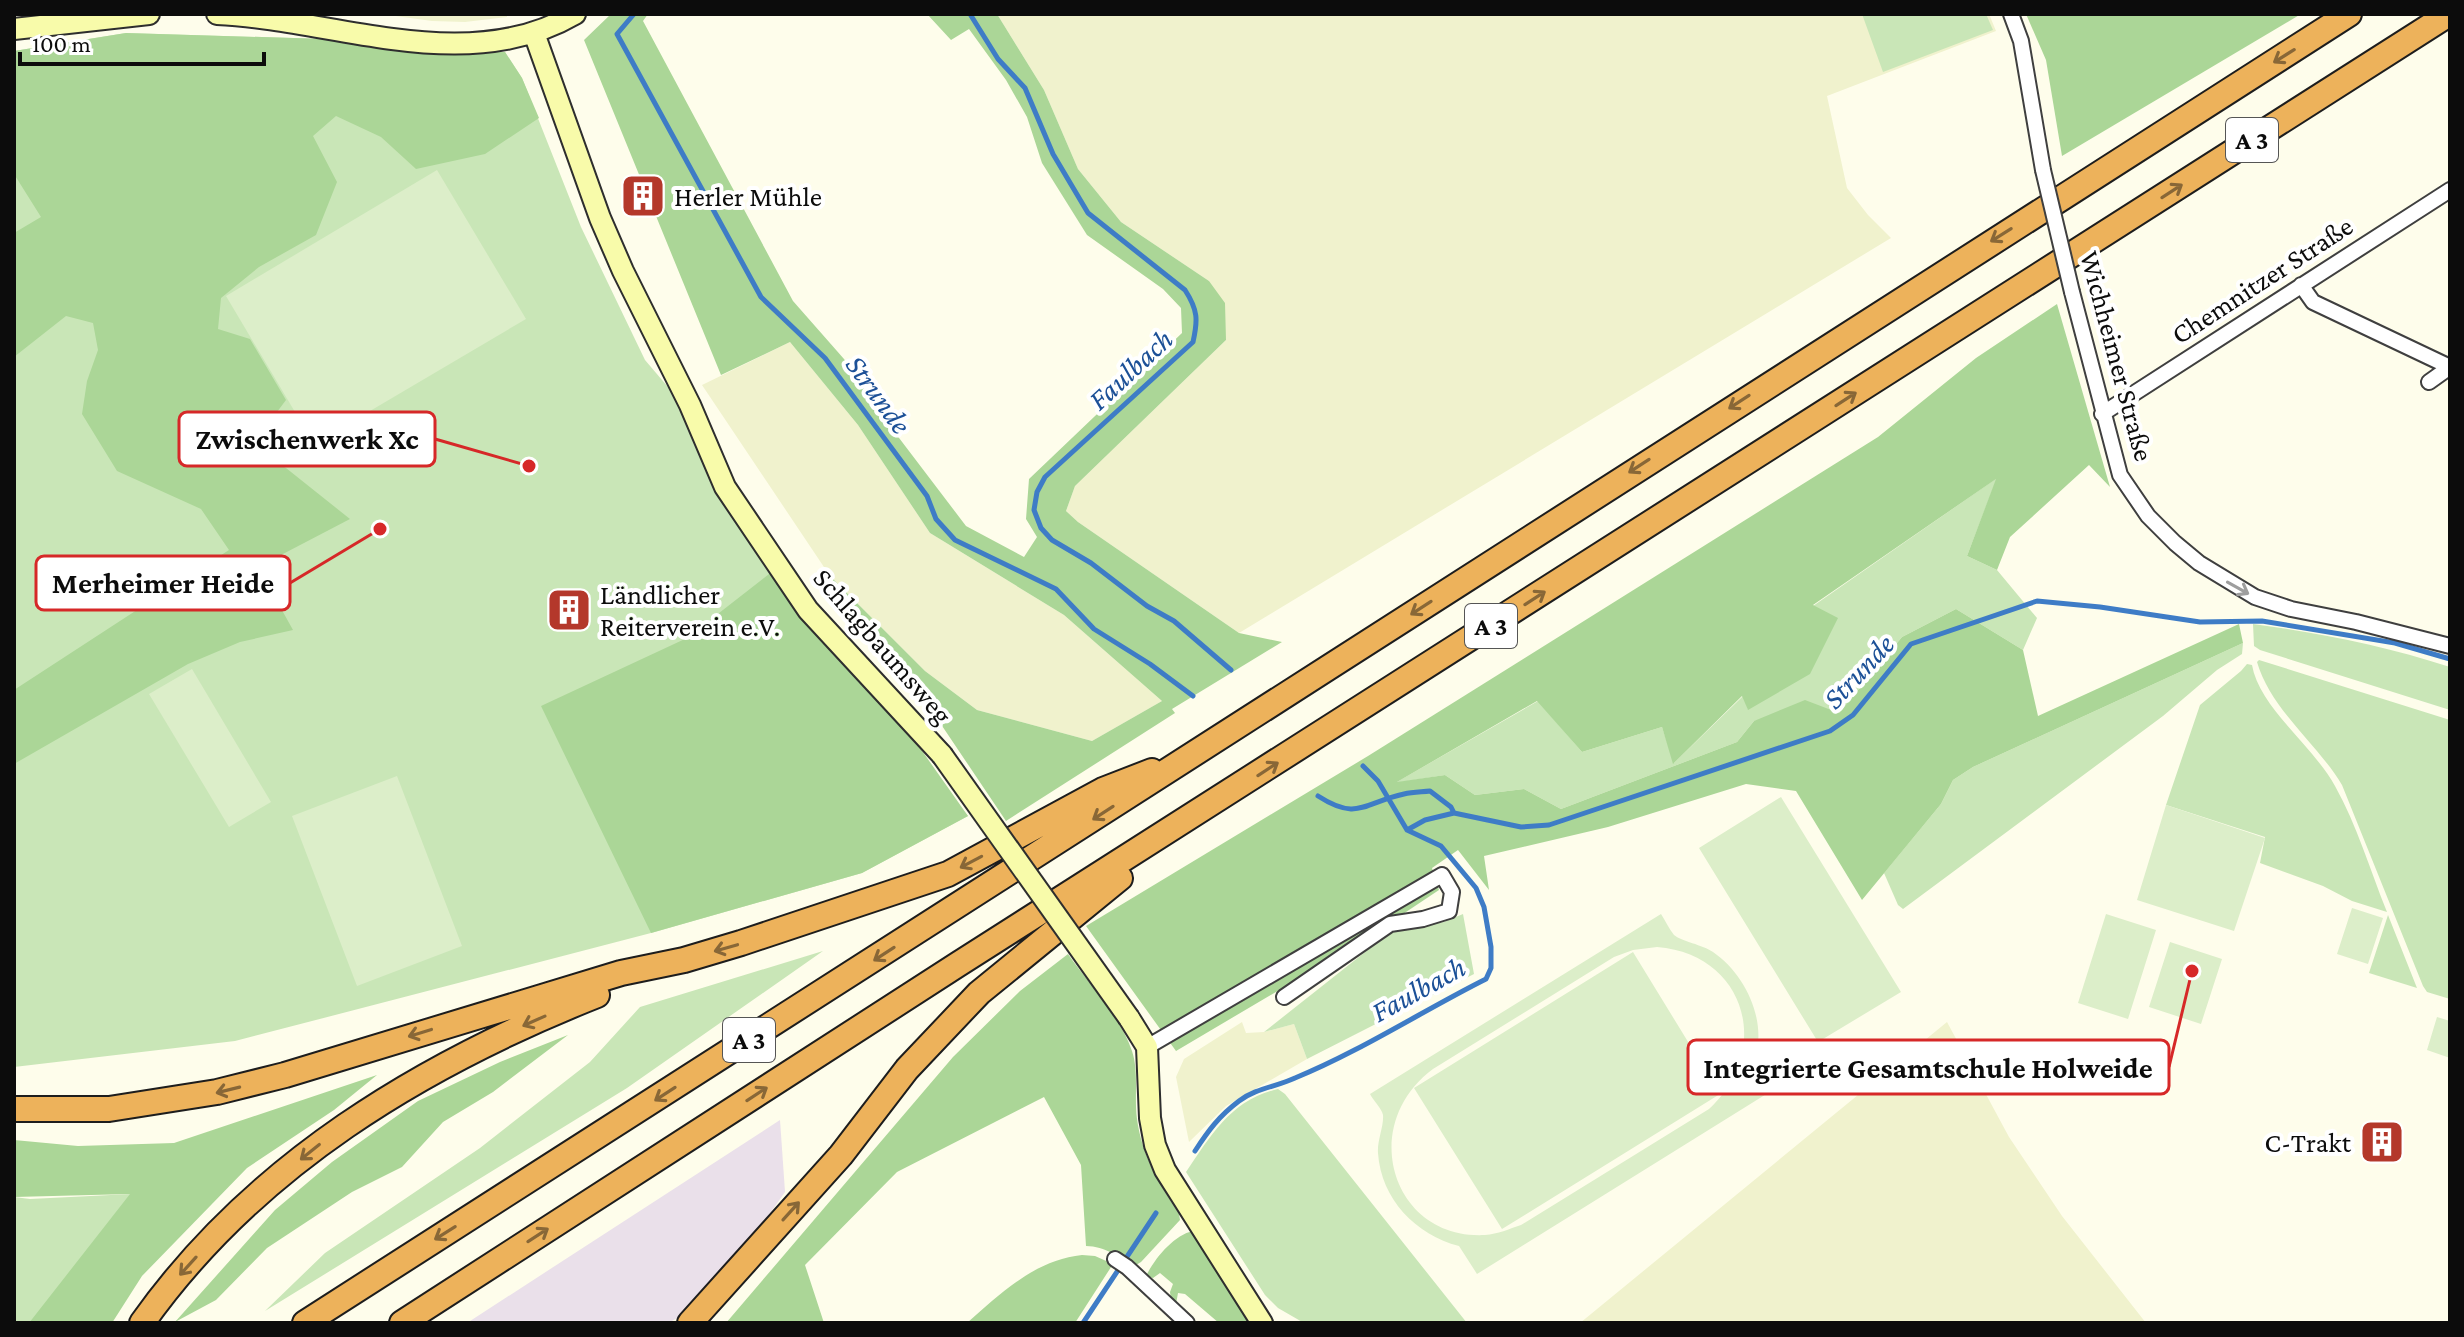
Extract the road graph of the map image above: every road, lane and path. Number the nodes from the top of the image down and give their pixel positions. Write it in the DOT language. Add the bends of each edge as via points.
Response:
graph roads {
  1 [pos="149,14"];
  2 [pos="217,14"];
  3 [pos="575,14"];
  4 [pos="2011,14"];
  5 [pos="2349,14"];
  6 [pos="2449,14"];
  7 [pos="14,29"];
  8 [pos="534,33"];
  9 [pos="2450,190"];
  10 [pos="2301,285"];
  11 [pos="2450,367"];
  12 [pos="2429,382"];
  13 [pos="2102,414"];
  14 [pos="2450,646"];
  15 [pos="1192,756"];
  16 [pos="1203,811"];
  17 [pos="684,960"];
  18 [pos="1284,997"];
  19 [pos="1147,1047"];
  20 [pos="14,1109"];
  21 [pos="1121,1263"];
  22 [pos="693,1321"];
  23 [pos="142,1323"];
  24 [pos="305,1323"];
  25 [pos="402,1323"];
  26 [pos="1187,1323"];
  27 [pos="1262,1323"];
  1 -- 7 [label="main road"];
  2 -- 8 [label="main road" via="447,44 489,43"];
  3 -- 8 [label="main road"];
  4 -- 13 [label="street, Wichheimer Straße, bridge"];
  5 -- 15 [label="highway, A 3, one-way"];
  16 -- 6 [label="highway, A 3, one-way"];
  8 -- 19 [label="main road, Schlagbaumsweg, bridge" via="600,218 725,487 808,610 942,755"];
  9 -- 10 [label="street, Chemnitzer Straße"];
  10 -- 11 [label="street" via="2313,302"];
  10 -- 13 [label="street, Chemnitzer Straße"];
  11 -- 12 [label="street"];
  13 -- 14 [label="street, Wichheimer Straße, one-way" via="2120,475 2148,516 2199,563 2255,597 2291,609"];
  15 -- 17 [label="highway, one-way" via="1103,790 948,874"];
  15 -- 24 [label="highway, A 3, one-way"];
  22 -- 16 [label="highway, one-way" via="841,1155 907,1069 979,993"];
  25 -- 16 [label="highway, A 3, one-way"];
  17 -- 20 [label="highway, one-way" via="621,973 217,1092 109,1109"];
  17 -- 23 [label="highway, one-way" via="540,1018 403,1087 316,1146 238,1213"];
  18 -- 19 [label="street" via="1390,924 1449,911 1452,892 1442,875"];
  19 -- 27 [label="main road, Schlagbaumsweg" via="1150,1118 1165,1170"];
  21 -- 26 [label="street"];
}
